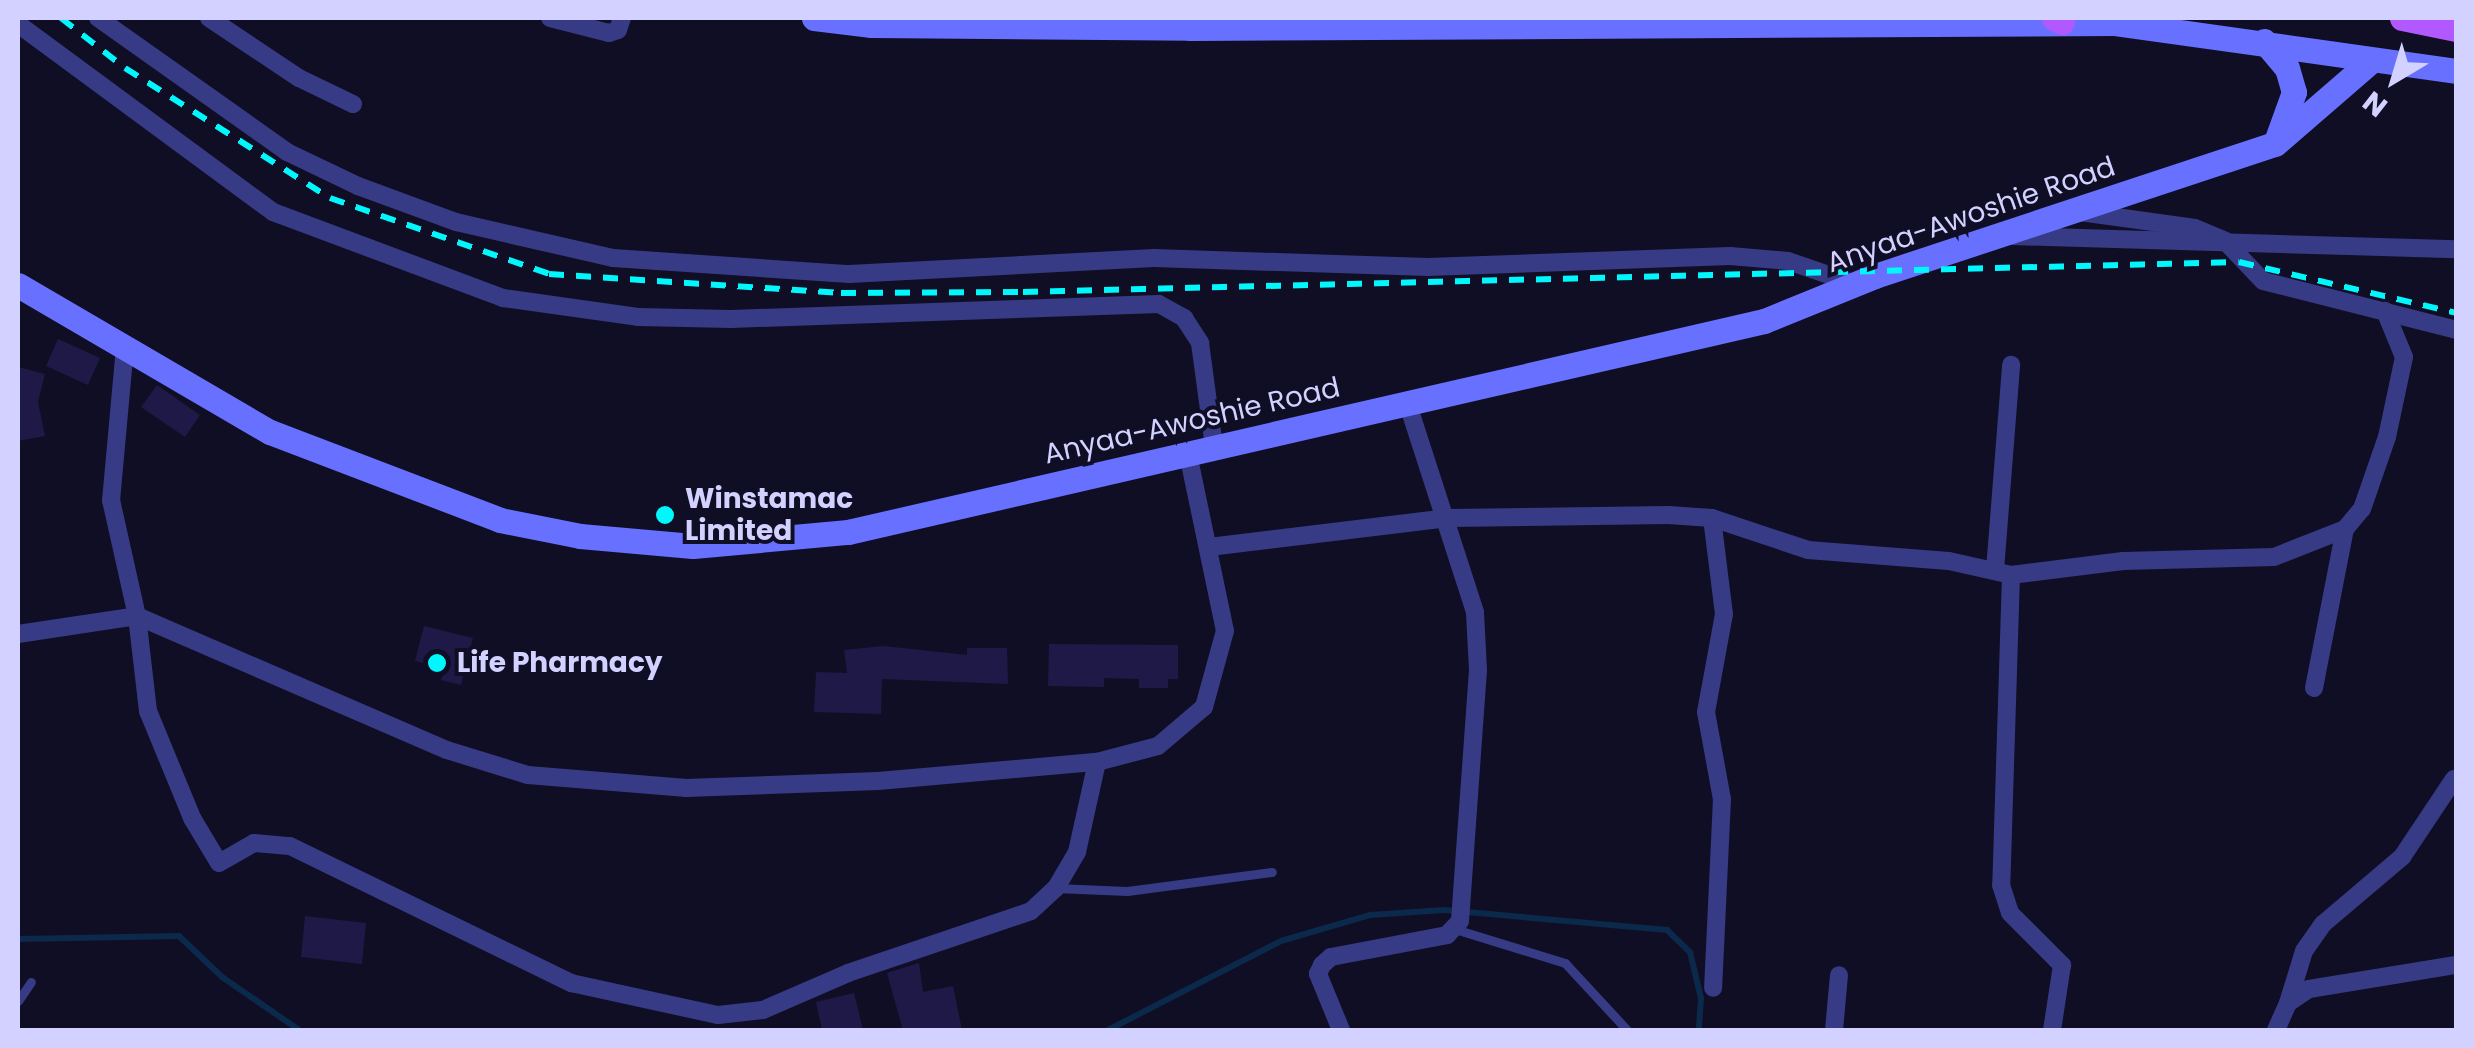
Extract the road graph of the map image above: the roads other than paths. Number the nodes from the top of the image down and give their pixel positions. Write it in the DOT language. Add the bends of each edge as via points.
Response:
graph roads {
  1 [pos="98,18"];
  2 [pos="209,18"];
  3 [pos="550,18"];
  4 [pos="622,18"];
  5 [pos="814,18"];
  6 [pos="2409,19"];
  7 [pos="2058,20"];
  8 [pos="18,24"];
  9 [pos="2456,29"];
  10 [pos="2264,41"];
  11 [pos="2372,60"];
  12 [pos="2456,71"];
  13 [pos="353,104"];
  14 [pos="2275,144"];
  15 [pos="2076,211"];
  16 [pos="2003,236"];
  17 [pos="2225,241"];
  18 [pos="2456,248"];
  19 [pos="1855,284"];
  20 [pos="18,285"];
  21 [pos="2385,311"];
  22 [pos="2456,330"];
  23 [pos="124,347"];
  24 [pos="2011,365"];
  25 [pos="1407,402"];
  26 [pos="1214,446"];
  27 [pos="1188,454"];
  28 [pos="1448,518"];
  29 [pos="1712,518"];
  30 [pos="2345,529"];
  31 [pos="1209,546"];
  32 [pos="2003,573"];
  33 [pos="138,616"];
  34 [pos="18,634"];
  35 [pos="2314,688"];
  36 [pos="1097,762"];
  37 [pos="2454,780"];
  38 [pos="1272,872"];
  39 [pos="1056,888"];
  40 [pos="1459,925"];
  41 [pos="2456,965"];
  42 [pos="1839,975"];
  43 [pos="31,982"];
  44 [pos="1713,988"];
  45 [pos="18,1001"];
  46 [pos="2288,1003"];
  47 [pos="1341,1030"];
  48 [pos="1628,1030"];
  49 [pos="1834,1030"];
  50 [pos="2052,1030"];
  51 [pos="2276,1030"];
  1 -- 19 [label="street" via="288,152 358,186 456,222 614,258 849,274 1154,258 1428,267 1730,256 1788,261"];
  2 -- 13 [label="street" via="299,78"];
  3 -- 4 [label="street" via="609,33"];
  5 -- 7 [label="street" via="1171,28"];
  6 -- 9 [label="main road"];
  7 -- 10 [label="street"];
  8 -- 26 [label="street" via="274,212 504,298 638,317 731,319 1159,304 1184,318 1200,344"];
  10 -- 11 [label="street"];
  10 -- 14 [label="street" via="2287,68 2294,92"];
  11 -- 12 [label="street"];
  11 -- 14 [label="street, Anyaa-Awoshie Road"];
  14 -- 15 [label="street, Anyaa-Awoshie Road"];
  15 -- 16 [label="street, Anyaa-Awoshie Road"];
  15 -- 17 [label="street" via="2196,228"];
  16 -- 17 [label="street"];
  16 -- 19 [label="street, Anyaa-Awoshie Road"];
  17 -- 18 [label="street"];
  17 -- 21 [label="street" via="2264,281"];
  19 -- 25 [label="street, Anyaa-Awoshie Road" via="1727,331"];
  20 -- 23 [label="street, Anyaa-Awoshie Road"];
  21 -- 22 [label="street"];
  21 -- 30 [label="street" via="2404,357 2387,437 2362,508"];
  23 -- 27 [label="street, Anyaa-Awoshie Road" via="270,432 461,506 527,527 650,545 848,532"];
  23 -- 33 [label="street" via="111,500"];
  24 -- 32 [label="street"];
  25 -- 26 [label="street, Anyaa-Awoshie Road"];
  25 -- 28 [label="street"];
  26 -- 27 [label="street, Anyaa-Awoshie Road"];
  27 -- 31 [label="street"];
  28 -- 29 [label="street"];
  28 -- 31 [label="street"];
  28 -- 40 [label="street" via="1475,612 1478,653"];
  29 -- 32 [label="street" via="1808,550"];
  29 -- 44 [label="street" via="1724,614 1706,712 1706,741 1722,799"];
  30 -- 32 [label="street" via="2300,549 2243,562 2123,562"];
  30 -- 35 [label="street"];
  31 -- 36 [label="street" via="1225,631 1213,689 1192,723 1158,746"];
  32 -- 50 [label="street" via="2001,885 2010,913 2062,965"];
  33 -- 34 [label="street"];
  33 -- 36 [label="street" via="447,750 528,775 718,788"];
  33 -- 39 [label="street" via="148,711 192,818 219,864 254,844 290,846 570,983 745,1015 848,973 1012,921"];
  36 -- 39 [label="street" via="1077,852"];
  37 -- 46 [label="street" via="2402,857 2323,924 2304,952"];
  38 -- 39 [label="lane" via="1127,891"];
  40 -- 47 [label="street" via="1331,956 1322,964 1318,974"];
  40 -- 48 [label="lane" via="1565,963"];
  41 -- 46 [label="street" via="2324,985"];
  42 -- 49 [label="street"];
  43 -- 45 [label="lane"];
  46 -- 51 [label="street"];
}
